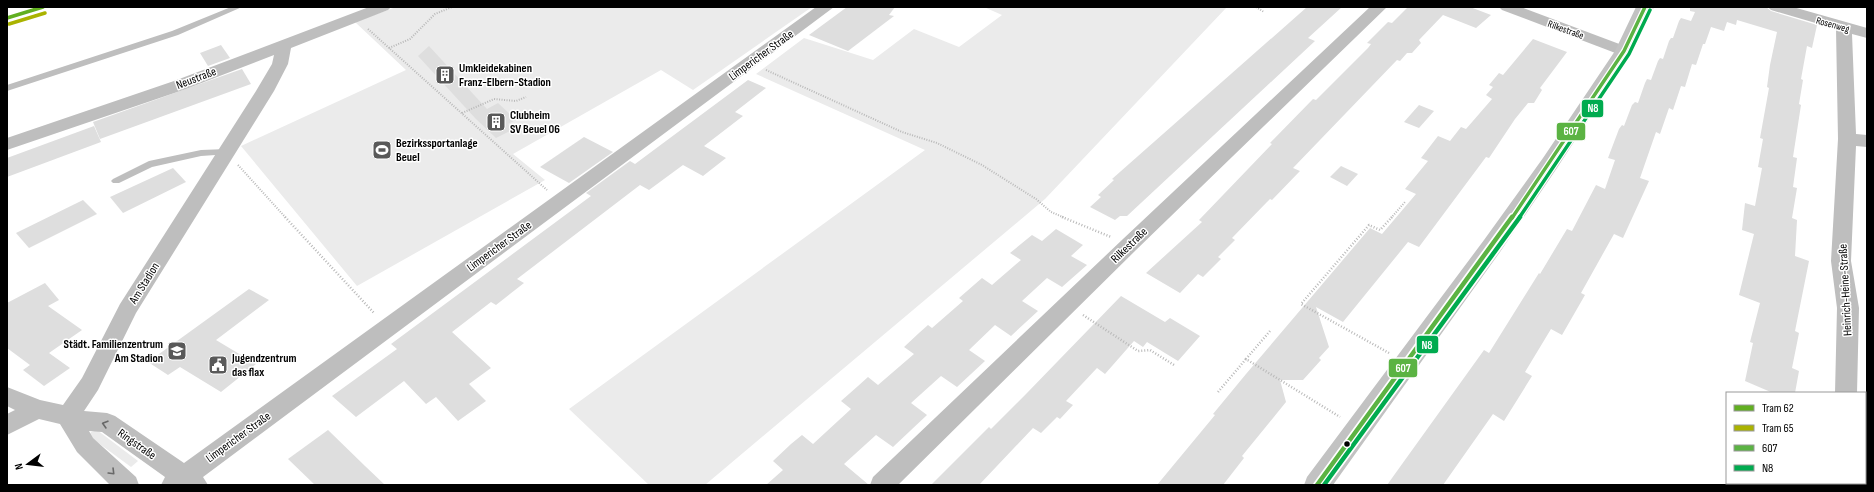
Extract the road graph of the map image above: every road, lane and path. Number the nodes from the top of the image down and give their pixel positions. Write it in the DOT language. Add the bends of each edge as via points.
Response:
graph roads {
  1 [pos="238,7"];
  2 [pos="383,7"];
  3 [pos="452,7"];
  4 [pos="826,7"];
  5 [pos="1256,7"];
  6 [pos="1379,7"];
  7 [pos="1507,7"];
  8 [pos="1645,7"];
  9 [pos="1776,7"];
  10 [pos="225,10"];
  11 [pos="1264,12"];
  12 [pos="356,18"];
  13 [pos="1844,27"];
  14 [pos="1867,34"];
  15 [pos="284,44"];
  16 [pos="389,48"];
  17 [pos="1624,51"];
  18 [pos="750,63"];
  19 [pos="7,88"];
  20 [pos="526,97"];
  21 [pos="462,113"];
  22 [pos="1847,139"];
  23 [pos="1867,141"];
  24 [pos="7,144"];
  25 [pos="227,152"];
  26 [pos="116,181"];
  27 [pos="560,202"];
  28 [pos="1405,202"];
  29 [pos="1130,244"];
  30 [pos="1067,306"];
  31 [pos="388,328"];
  32 [pos="1270,331"];
  33 [pos="1246,359"];
  34 [pos="1407,363"];
  35 [pos="1174,365"];
  36 [pos="1218,392"];
  37 [pos="1846,392"];
  38 [pos="7,396"];
  39 [pos="37,409"];
  40 [pos="69,417"];
  41 [pos="7,425"];
  42 [pos="1360,429"];
  43 [pos="184,482"];
  44 [pos="1326,482"];
  45 [pos="127,485"];
  46 [pos="882,485"];
  1 -- 10 [label="lane"];
  2 -- 12 [label="street, Neustraße"];
  3 -- 16 [label="path" via="435,14 410,39"];
  4 -- 18 [label="street, Limpericher Straße"];
  5 -- 11 [label="path"];
  6 -- 29 [label="street, Rilkestraße"];
  7 -- 17 [label="street, Rilkestraße"];
  8 -- 17 [label="street"];
  9 -- 13 [label="street, Rosenweg"];
  10 -- 19 [label="lane" via="175,33"];
  12 -- 15 [label="street, Neustraße"];
  12 -- 16 [label="path"];
  13 -- 14 [label="street, Rosenweg"];
  13 -- 22 [label="street, Heinrich-Heine-Straße"];
  15 -- 24 [label="street, Neustraße" via="180,84"];
  15 -- 25 [label="street, Am Stadion" via="280,64"];
  16 -- 21 [label="path"];
  17 -- 34 [label="street" via="1497,240"];
  18 -- 27 [label="street, Limpericher Straße"];
  18 -- 29 [label="path" via="902,132 937,143 982,165 1051,212"];
  20 -- 21 [label="path" via="516,100 494,99"];
  21 -- 27 [label="path"];
  22 -- 23 [label="street"];
  22 -- 37 [label="street, Heinrich-Heine-Straße" via="1841,261 1848,308"];
  25 -- 26 [label="lane" via="201,153 149,164"];
  25 -- 31 [label="path"];
  25 -- 40 [label="street, Am Stadion" via="127,310 90,384"];
  27 -- 31 [label="street, Limpericher Straße"];
  28 -- 34 [label="path" via="1380,230 1369,225 1301,304"];
  29 -- 30 [label="street, Rilkestraße"];
  30 -- 35 [label="path" via="1138,351 1150,350"];
  30 -- 46 [label="street, Rilkestraße"];
  31 -- 43 [label="street, Limpericher Straße"];
  32 -- 33 [label="path"];
  33 -- 36 [label="path"];
  33 -- 42 [label="path"];
  34 -- 42 [label="street"];
  38 -- 39 [label="street, Ringstraße"];
  39 -- 40 [label="street, Ringstraße"];
  39 -- 41 [label="street"];
  43 -- 40 [label="street, Ringstraße, one-way" via="107,423"];
  40 -- 45 [label="street, one-way" via="85,445"];
  42 -- 44 [label="street"];
}
